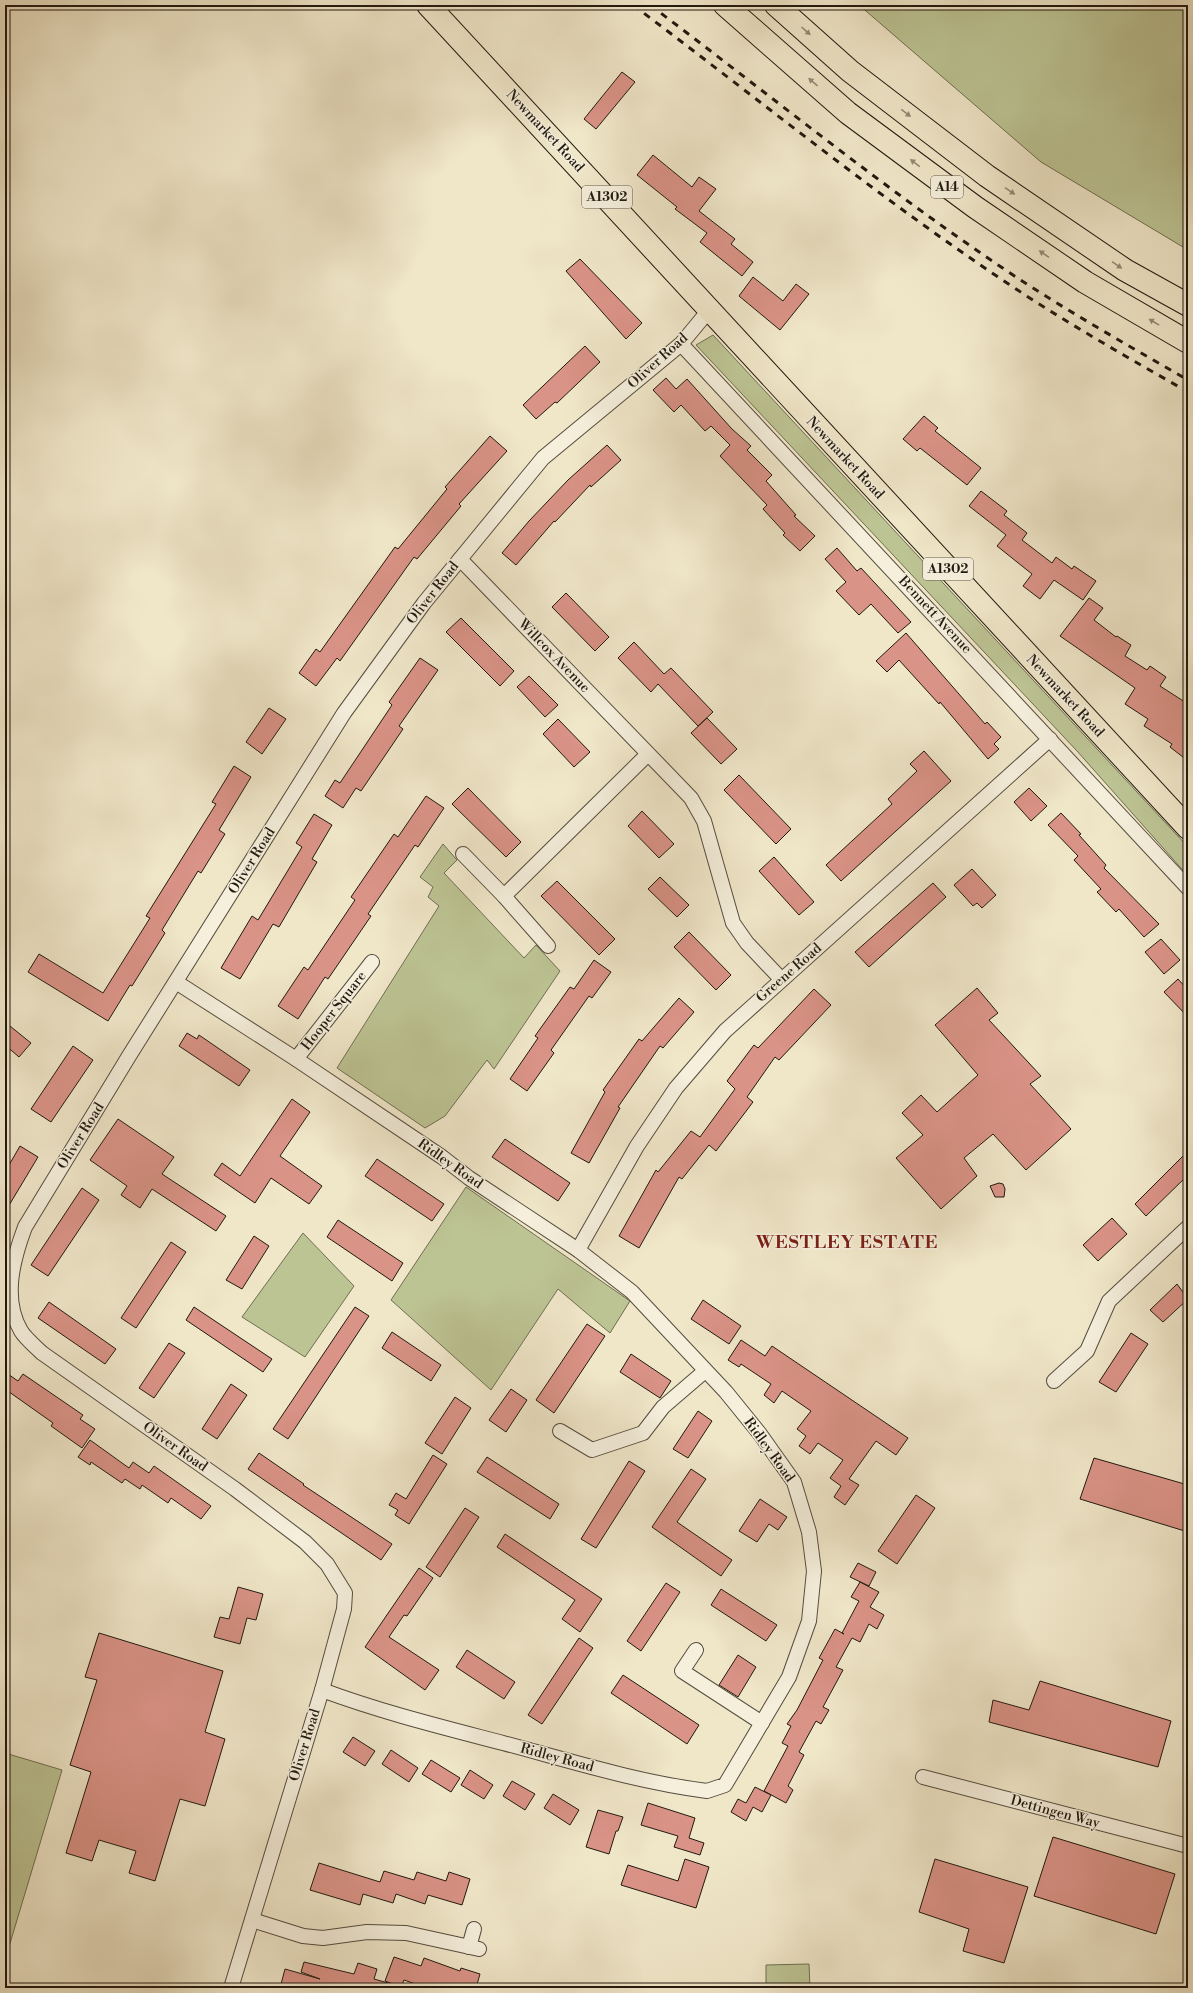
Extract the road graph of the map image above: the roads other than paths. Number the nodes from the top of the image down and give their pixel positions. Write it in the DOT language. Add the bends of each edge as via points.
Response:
graph roads {
  1 [pos="428,5"];
  2 [pos="725,5"];
  3 [pos="776,5"];
  4 [pos="1188,305"];
  5 [pos="710,309"];
  6 [pos="1188,342"];
  7 [pos="681,344"];
  8 [pos="460,559"];
  9 [pos="1050,739"];
  10 [pos="648,754"];
  11 [pos="1188,828"];
  12 [pos="463,854"];
  13 [pos="1188,888"];
  14 [pos="504,896"];
  15 [pos="548,946"];
  16 [pos="372,962"];
  17 [pos="781,979"];
  18 [pos="176,982"];
  19 [pos="296,1059"];
  20 [pos="1188,1228"];
  21 [pos="578,1250"];
  22 [pos="705,1371"];
  23 [pos="1054,1381"];
  24 [pos="560,1431"];
  25 [pos="696,1650"];
  26 [pos="322,1690"];
  27 [pos="762,1723"];
  28 [pos="923,1777"];
  29 [pos="1188,1845"];
  30 [pos="252,1920"];
  31 [pos="474,1928"];
  32 [pos="231,1988"];
  1 -- 5 [label="main road, Newmarket Road / A1302"];
  6 -- 2 [label="main road, A14, one-way" via="1085,282 975,207 848,113"];
  3 -- 4 [label="main road, A14, one-way" via="850,71 987,176 1125,270"];
  5 -- 7 [label="street, Oliver Road"];
  5 -- 11 [label="main road, Newmarket Road / A1302"];
  7 -- 8 [label="street, Oliver Road" via="543,458"];
  7 -- 9 [label="street, Bennett Avenue"];
  8 -- 10 [label="street, Willcox Avenue"];
  8 -- 18 [label="street, Oliver Road" via="424,602 344,713"];
  9 -- 13 [label="street, Bennett Avenue"];
  9 -- 17 [label="street, Greene Road" via="819,948"];
  10 -- 14 [label="street"];
  10 -- 17 [label="street, Willcox Avenue" via="691,798 704,821 733,923 747,943"];
  12 -- 14 [label="street"];
  14 -- 15 [label="street"];
  16 -- 19 [label="street, Hooper Square"];
  17 -- 21 [label="street, Greene Road" via="725,1031 676,1088 637,1146"];
  18 -- 19 [label="street, Ridley Road"];
  18 -- 26 [label="street, Oliver Road" via="25,1227 12,1272 12,1309 21,1331 42,1353 235,1489 305,1542 327,1564 345,1594 344,1609"];
  19 -- 21 [label="street, Ridley Road"];
  20 -- 23 [label="street" via="1110,1301 1087,1350"];
  21 -- 22 [label="street, Ridley Road" via="632,1292"];
  22 -- 24 [label="street" via="663,1407 643,1433 592,1450"];
  22 -- 27 [label="street, Ridley Road" via="726,1392 760,1434 794,1482 809,1532 814,1571 809,1621 789,1678"];
  25 -- 27 [label="street" via="682,1671"];
  26 -- 27 [label="street, Ridley Road" via="409,1718 593,1768 670,1786 707,1791 725,1785"];
  26 -- 30 [label="street, Oliver Road"];
  28 -- 29 [label="street, Dettingen Way"];
  30 -- 31 [label="street" via="304,1936 323,1938 367,1932 406,1933 474,1948"];
  30 -- 32 [label="street, Oliver Road"];
}
